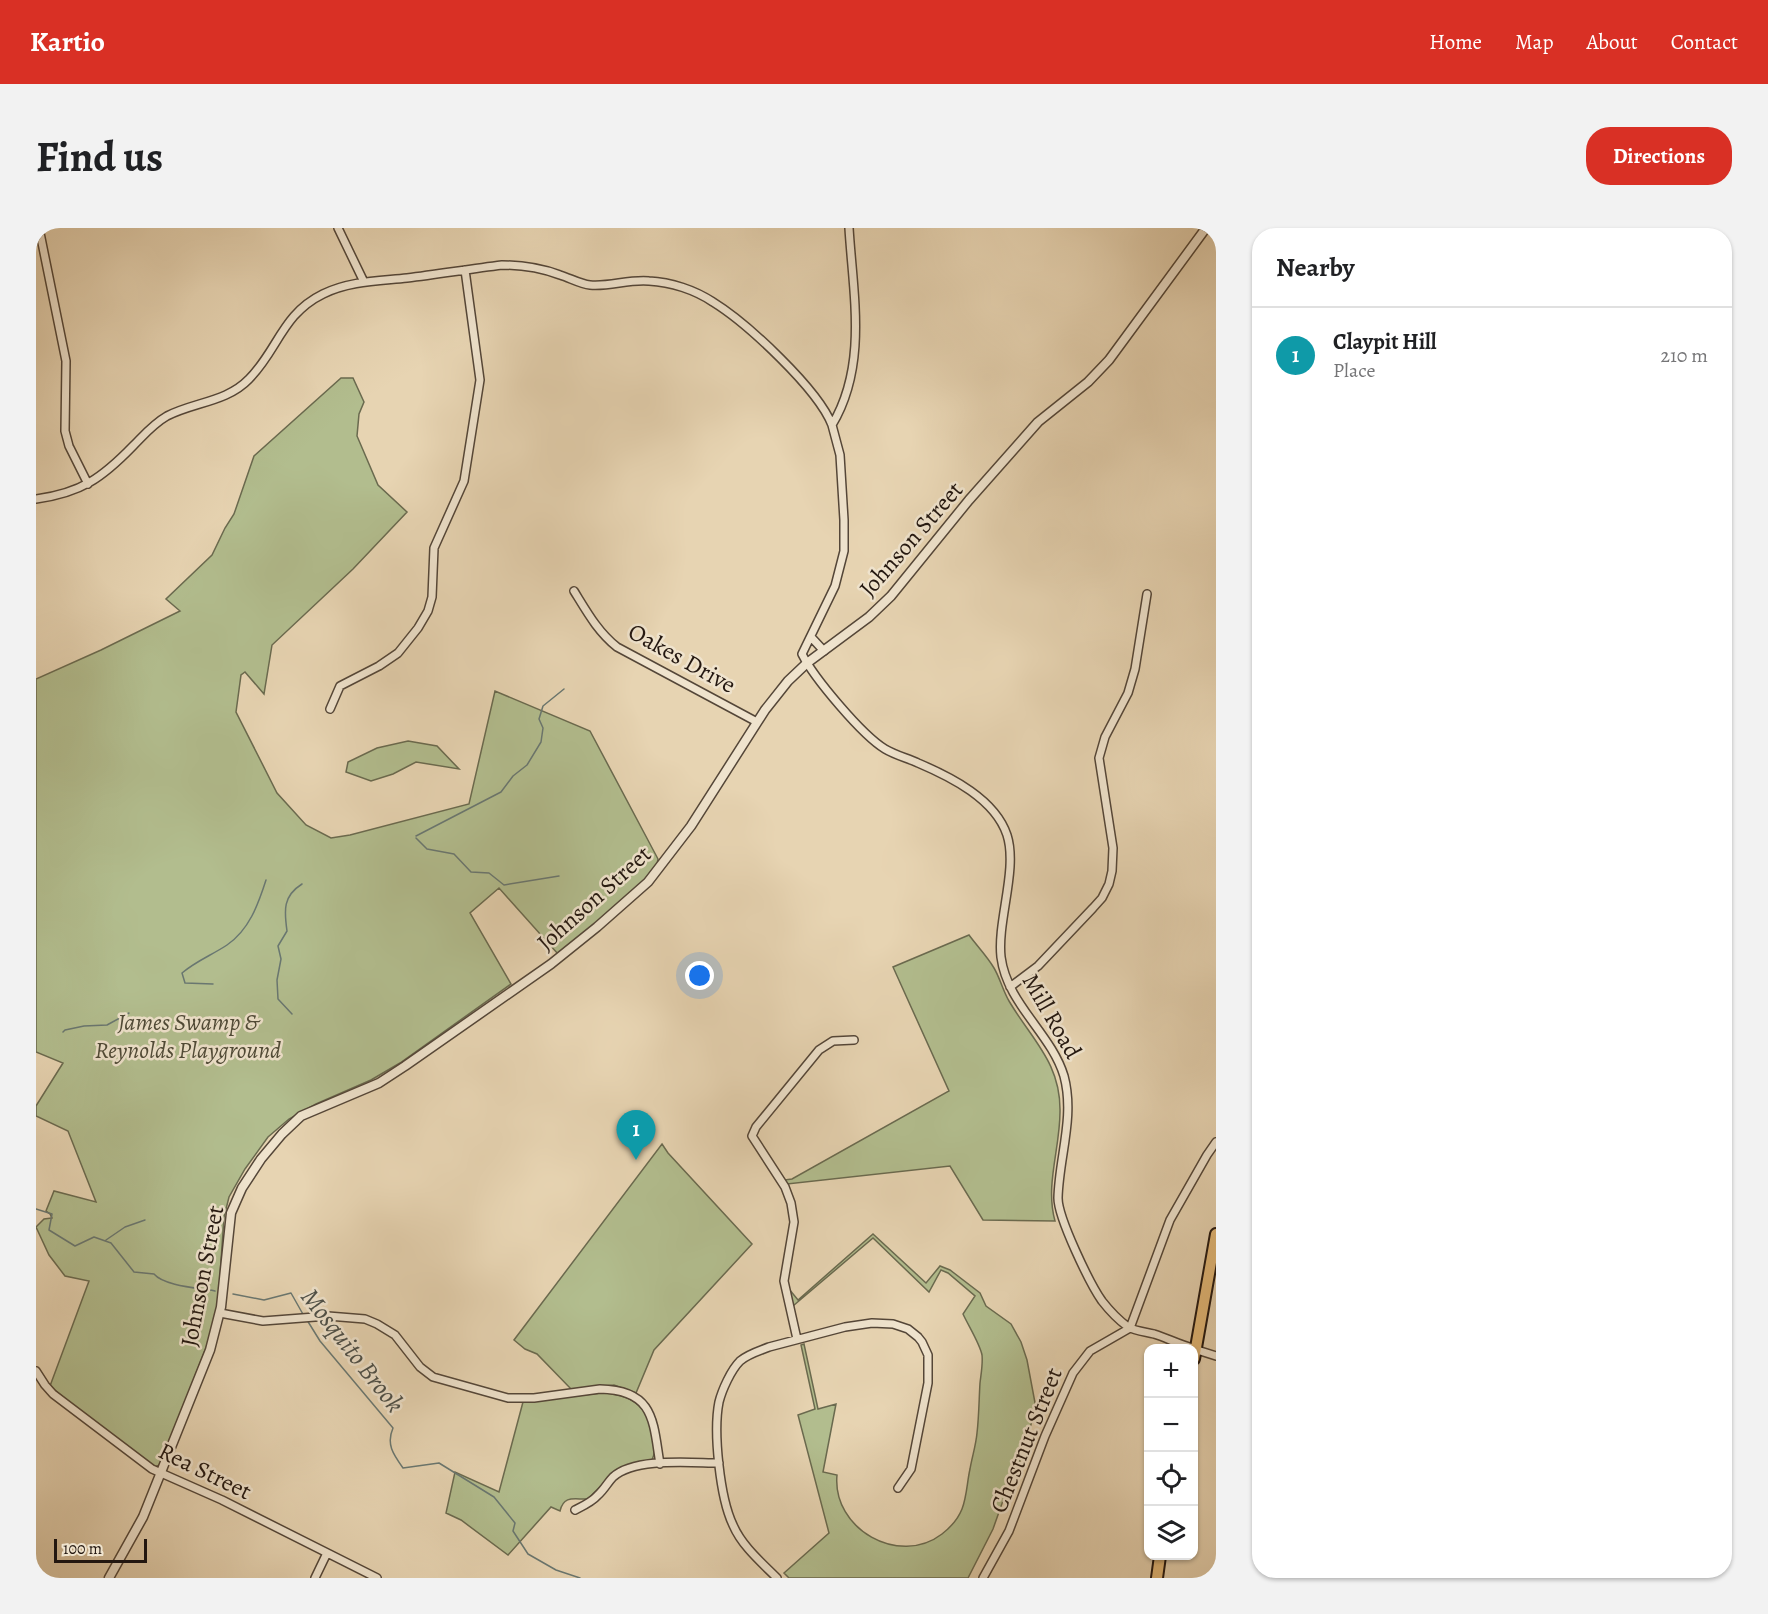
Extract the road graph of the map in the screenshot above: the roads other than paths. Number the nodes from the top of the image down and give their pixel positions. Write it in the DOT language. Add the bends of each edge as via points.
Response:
graph roads {
  1 [pos="39,228"];
  2 [pos="338,228"];
  3 [pos="849,228"];
  4 [pos="1206,228"];
  5 [pos="465,270"];
  6 [pos="364,282"];
  7 [pos="832,425"];
  8 [pos="88,484"];
  9 [pos="36,499"];
  10 [pos="574,591"];
  11 [pos="1147,594"];
  12 [pos="811,637"];
  13 [pos="824,651"];
  14 [pos="807,663"];
  15 [pos="330,709"];
  16 [pos="758,722"];
  17 [pos="1010,987"];
  18 [pos="854,1040"];
  19 [pos="1216,1143"];
  20 [pos="1216,1234"];
  21 [pos="220,1312"];
  22 [pos="1130,1328"];
  23 [pos="797,1339"];
  24 [pos="1177,1344"];
  25 [pos="1195,1344"];
  26 [pos="1198,1352"];
  27 [pos="1216,1356"];
  28 [pos="36,1371"];
  29 [pos="719,1463"];
  30 [pos="660,1464"];
  31 [pos="161,1473"];
  32 [pos="897,1488"];
  33 [pos="575,1510"];
  34 [pos="327,1553"];
  35 [pos="1159,1560"];
  36 [pos="109,1578"];
  37 [pos="315,1578"];
  38 [pos="377,1578"];
  39 [pos="777,1578"];
  40 [pos="983,1578"];
  41 [pos="1157,1578"];
  1 -- 8 [label="street" via="66,361 65,430"];
  2 -- 6 [label="street"];
  3 -- 7 [label="street" via="857,324 855,353 852,373"];
  4 -- 13 [label="street, Johnson Street" via="1109,360 1031,430 891,596"];
  5 -- 6 [label="street"];
  5 -- 7 [label="street" via="521,265 589,285 649,280 698,294 736,318 804,382"];
  5 -- 15 [label="street" via="480,380 465,482 434,548 430,604 418,628 398,653 340,686"];
  6 -- 8 [label="street" via="337,288 310,301 283,328 249,379 220,398 184,408 158,422 113,466"];
  7 -- 12 [label="street" via="840,454 844,551 835,585"];
  8 -- 9 [label="street"];
  10 -- 16 [label="street, Oakes Drive" via="593,622 617,646"];
  11 -- 17 [label="street" via="1135,669 1128,693 1105,737 1100,758 1113,848 1109,884 1102,898 1038,966"];
  12 -- 13 [label="street"];
  12 -- 14 [label="street" via="802,654"];
  13 -- 14 [label="street, Johnson Street"];
  14 -- 16 [label="street, Johnson Street" via="788,681"];
  14 -- 17 [label="street, Mill Road" via="874,742 951,780 987,804 1000,820 1009,853 1000,945"];
  16 -- 21 [label="street, Johnson Street" via="673,852 648,882 597,927 405,1066 379,1083 301,1116 282,1134 242,1188 231,1213"];
  17 -- 22 [label="street, Mill Road" via="1055,1053 1065,1081 1068,1121 1058,1196 1063,1219 1099,1296"];
  18 -- 23 [label="street" via="833,1041 819,1050 756,1127 753,1136 791,1203 794,1222 784,1281"];
  19 -- 22 [label="street" via="1170,1220"];
  20 -- 25 [label="highway"];
  21 -- 30 [label="street" via="263,1321 344,1316 365,1319 395,1335 433,1377 508,1398 600,1389 618,1391 644,1405 654,1421"];
  21 -- 31 [label="street, Johnson Street" via="205,1365"];
  22 -- 24 [label="street, Mill Road"];
  22 -- 40 [label="street, Chestnut Street" via="1090,1351 1073,1373 1010,1531"];
  23 -- 29 [label="street" via="754,1352 736,1367 719,1403"];
  23 -- 32 [label="street" via="872,1323 901,1327 922,1342 928,1355 928,1383 911,1470"];
  26 -- 27 [label="street, Mill Road"];
  28 -- 31 [label="street, Rea Street" via="65,1404"];
  29 -- 30 [label="street"];
  29 -- 39 [label="street" via="724,1503 733,1527"];
  30 -- 33 [label="street" via="614,1476 597,1497"];
  31 -- 34 [label="street, Rea Street"];
  31 -- 36 [label="street, Johnson Street" via="138,1528"];
  34 -- 37 [label="street"];
  34 -- 38 [label="street, Rea Street"];
  35 -- 41 [label="highway"];
}
